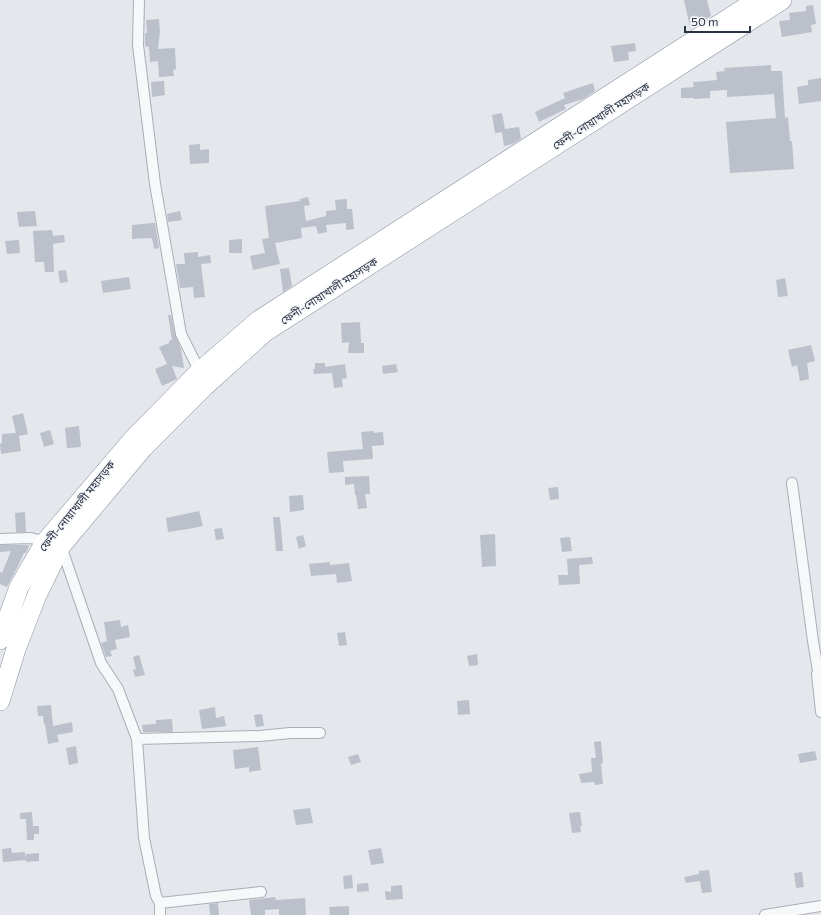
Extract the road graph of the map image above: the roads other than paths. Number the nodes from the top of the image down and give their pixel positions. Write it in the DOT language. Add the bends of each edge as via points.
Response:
graph roads {
  1 [pos="139,0"];
  2 [pos="756,0"];
  3 [pos="782,0"];
  4 [pos="202,378"];
  5 [pos="792,483"];
  6 [pos="0,539"];
  7 [pos="53,544"];
  8 [pos="0,640"];
  9 [pos="820,671"];
  10 [pos="0,701"];
  11 [pos="821,712"];
  12 [pos="320,733"];
  13 [pos="137,739"];
  14 [pos="261,892"];
  15 [pos="160,903"];
  16 [pos="821,906"];
  17 [pos="160,915"];
  18 [pos="765,915"];
  1 -- 4 [label="street" via="138,45 155,184 181,334"];
  2 -- 4 [label="highway, ফেনী-নোয়াখালী মহাসড়ক" via="259,320"];
  3 -- 4 [label="highway, ফেনী-নোয়াখালী মহাসড়ক" via="266,332"];
  4 -- 7 [label="highway, ফেনী-নোয়াখালী মহাসড়ক" via="143,448"];
  5 -- 9 [label="street" via="813,641"];
  6 -- 7 [label="street" via="31,538"];
  7 -- 8 [label="highway, ফেনী-নোয়াখালী মহাসড়ক" via="19,587"];
  7 -- 10 [label="highway, ফেনী-নোয়াখালী মহাসড়ক"];
  7 -- 13 [label="street" via="101,663 118,689"];
  9 -- 11 [label="street" via="817,674"];
  12 -- 13 [label="street"];
  13 -- 15 [label="street" via="144,838 156,896"];
  14 -- 15 [label="street"];
  15 -- 17 [label="street"];
  16 -- 18 [label="street"];
}
